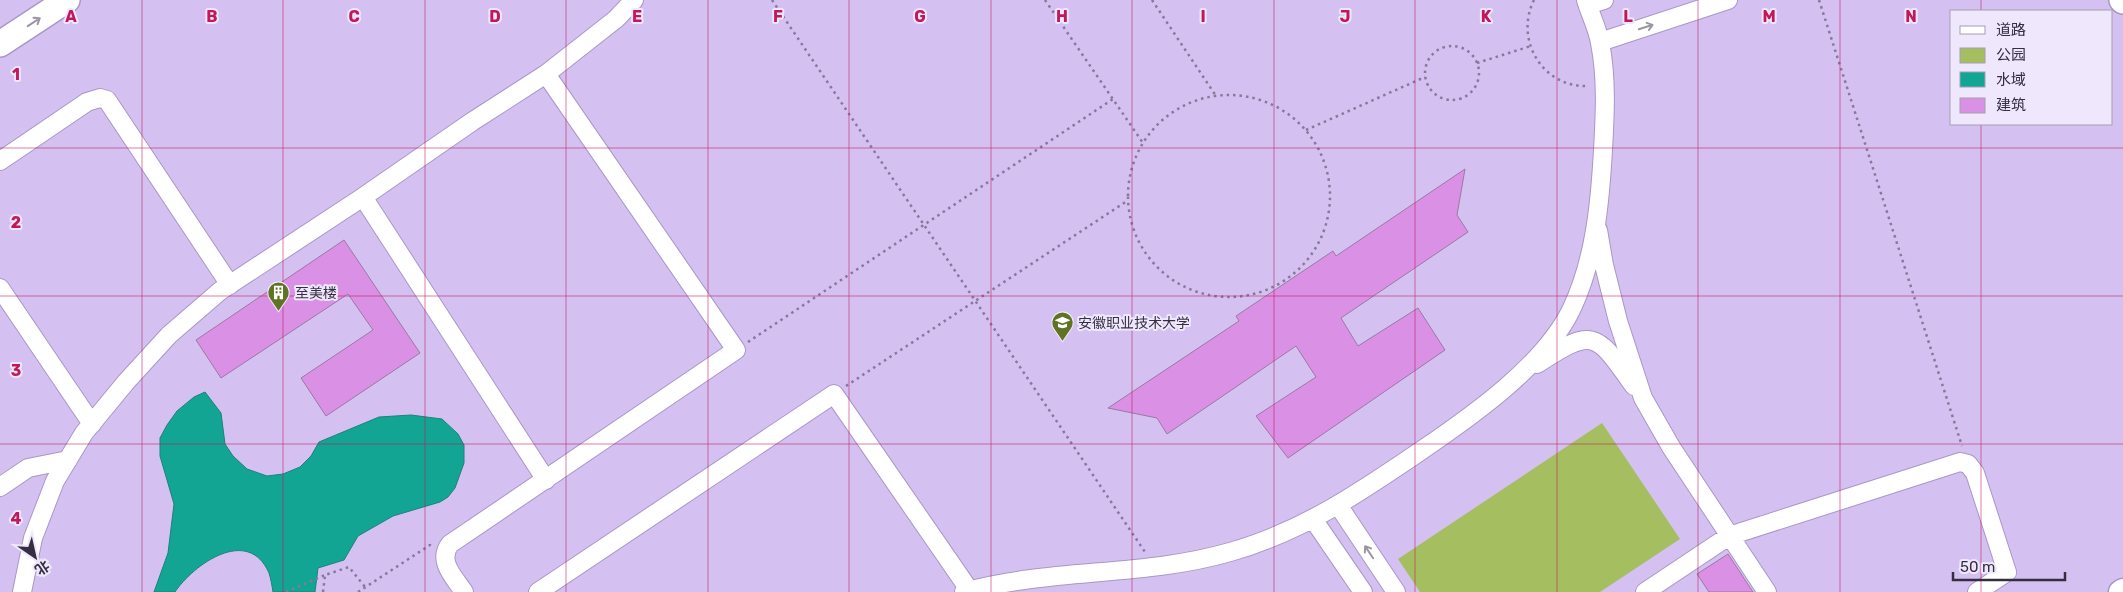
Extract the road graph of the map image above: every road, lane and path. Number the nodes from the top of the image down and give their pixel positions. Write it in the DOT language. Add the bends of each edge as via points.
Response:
graph roads {
  1 [pos="67,0"];
  2 [pos="634,0"];
  3 [pos="772,0"];
  4 [pos="1045,0"];
  5 [pos="1152,0"];
  6 [pos="1534,0"];
  7 [pos="1728,0"];
  8 [pos="1819,0"];
  9 [pos="1592,2"];
  10 [pos="1600,42"];
  11 [pos="0,44"];
  12 [pos="1531,46"];
  13 [pos="1477,63"];
  14 [pos="546,74"];
  15 [pos="1425,77"];
  16 [pos="1604,85"];
  17 [pos="1216,96"];
  18 [pos="1113,98"];
  19 [pos="1306,130"];
  20 [pos="1143,144"];
  21 [pos="0,160"];
  22 [pos="363,198"];
  23 [pos="1128,200"];
  24 [pos="1597,222"];
  25 [pos="924,225"];
  26 [pos="230,284"];
  27 [pos="0,288"];
  28 [pos="976,301"];
  29 [pos="736,350"];
  30 [pos="1518,377"];
  31 [pos="834,394"];
  32 [pos="1643,398"];
  33 [pos="92,424"];
  34 [pos="68,460"];
  35 [pos="1968,464"];
  36 [pos="546,480"];
  37 [pos="0,487"];
  38 [pos="1338,505"];
  39 [pos="1314,519"];
  40 [pos="1729,536"];
  41 [pos="446,549"];
  42 [pos="1154,565"];
  43 [pos="325,575"];
  44 [pos="365,587"];
  45 [pos="1017,587"];
  46 [pos="967,591"];
  47 [pos="22,592"];
  48 [pos="286,592"];
  49 [pos="324,592"];
  50 [pos="358,592"];
  51 [pos="464,592"];
  52 [pos="538,592"];
  53 [pos="1363,592"];
  54 [pos="1396,592"];
  55 [pos="1645,592"];
  56 [pos="1767,592"];
  57 [pos="1977,592"];
  11 -- 1 [label="highway, one-way"];
  2 -- 14 [label="lane" via="616,19"];
  3 -- 25 [label="path"];
  4 -- 18 [label="path"];
  5 -- 17 [label="path"];
  6 -- 12 [label="path" via="1527,22"];
  10 -- 7 [label="lane, one-way"];
  8 -- 35 [label="path"];
  9 -- 10 [label="lane"];
  10 -- 16 [label="lane"];
  12 -- 13 [label="path"];
  12 -- 16 [label="path" via="1535,58 1555,79 1581,86"];
  13 -- 15 [label="path" via="1466,50 1450,46 1428,60"];
  13 -- 15 [label="path" via="1479,79 1476,87 1455,101 1432,92"];
  14 -- 22 [label="lane"];
  14 -- 29 [label="lane"];
  15 -- 19 [label="path"];
  16 -- 24 [label="lane" via="1605,124"];
  17 -- 19 [label="path" via="1256,98 1292,116"];
  17 -- 20 [label="path" via="1178,109 1162,120"];
  18 -- 20 [label="path"];
  18 -- 25 [label="path"];
  19 -- 23 [label="path" via="1317,146 1328,174 1330,203 1327,223 1320,241 1296,272 1262,292 1223,298 1185,288 1168,277 1141,248 1133,230"];
  20 -- 23 [label="path" via="1131,171"];
  21 -- 26 [label="lane" via="87,102 100,98 107,100"];
  22 -- 26 [label="lane"];
  22 -- 36 [label="lane"];
  23 -- 28 [label="path"];
  24 -- 30 [label="lane" via="1572,309 1550,341"];
  24 -- 32 [label="lane" via="1618,321"];
  25 -- 28 [label="path"];
  25 -- 29 [label="path"];
  26 -- 33 [label="lane" via="169,335"];
  27 -- 33 [label="lane"];
  28 -- 31 [label="path"];
  28 -- 42 [label="path"];
  29 -- 36 [label="lane"];
  30 -- 32 [label="lane" via="1566,346 1590,340 1608,350"];
  30 -- 38 [label="lane" via="1457,426"];
  31 -- 46 [label="lane"];
  31 -- 52 [label="lane"];
  32 -- 40 [label="lane"];
  33 -- 34 [label="lane"];
  34 -- 37 [label="lane" via="28,468"];
  34 -- 47 [label="lane" via="55,481 33,538"];
  35 -- 40 [label="lane" via="1960,462"];
  35 -- 57 [label="lane" via="1976,472 2007,572"];
  36 -- 41 [label="lane"];
  38 -- 39 [label="lane"];
  54 -- 38 [label="lane, one-way"];
  39 -- 42 [label="lane" via="1235,551"];
  39 -- 53 [label="lane"];
  40 -- 55 [label="lane"];
  40 -- 56 [label="lane"];
  41 -- 44 [label="path" via="430,545"];
  41 -- 51 [label="lane" via="447,564"];
  42 -- 45 [label="lane"];
  43 -- 44 [label="path" via="349,567"];
  43 -- 48 [label="path"];
  43 -- 49 [label="path"];
  44 -- 50 [label="path"];
  45 -- 46 [label="lane"];
}
